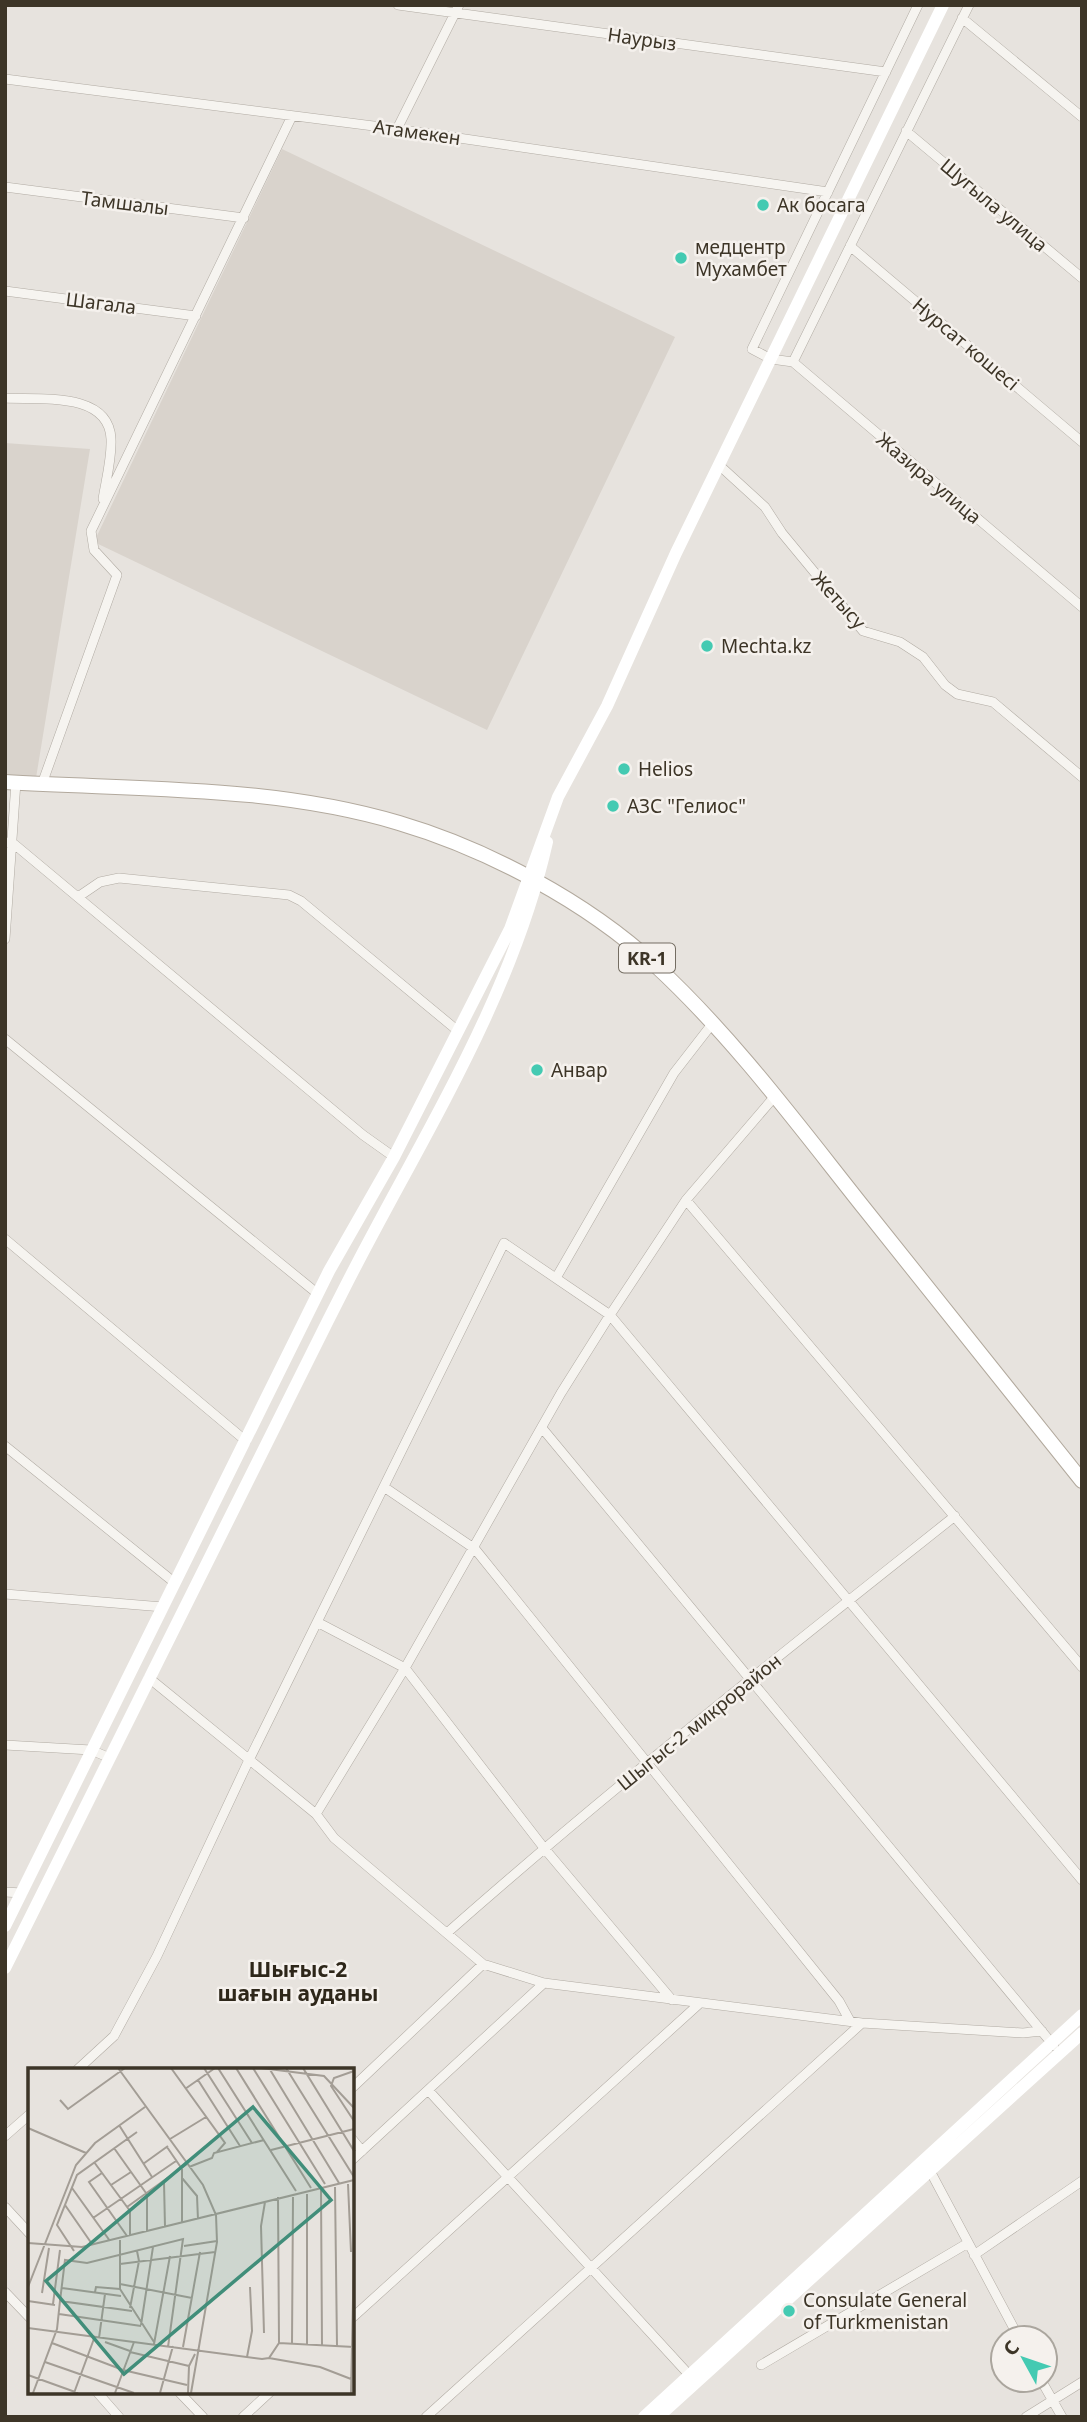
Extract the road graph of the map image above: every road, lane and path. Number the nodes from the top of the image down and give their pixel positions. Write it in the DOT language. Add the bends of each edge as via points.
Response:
graph roads {
  1 [pos="398,5"];
  2 [pos="918,5"];
  3 [pos="943,5"];
  4 [pos="969,5"];
  5 [pos="457,9"];
  6 [pos="962,18"];
  7 [pos="886,72"];
  8 [pos="5,79"];
  9 [pos="292,116"];
  10 [pos="1082,117"];
  11 [pos="397,129"];
  12 [pos="906,131"];
  13 [pos="5,187"];
  14 [pos="828,192"];
  15 [pos="244,218"];
  16 [pos="850,246"];
  17 [pos="1082,278"];
  18 [pos="5,291"];
  19 [pos="197,316"];
  20 [pos="771,359"];
  21 [pos="793,362"];
  22 [pos="5,398"];
  23 [pos="1082,442"];
  24 [pos="719,465"];
  25 [pos="102,509"];
  26 [pos="1082,607"];
  27 [pos="1082,777"];
  28 [pos="10,782"];
  29 [pos="43,784"];
  30 [pos="9,843"];
  31 [pos="533,880"];
  32 [pos="78,897"];
  33 [pos="5,939"];
  34 [pos="712,1024"];
  35 [pos="458,1031"];
  36 [pos="5,1039"];
  37 [pos="775,1096"];
  38 [pos="394,1157"];
  39 [pos="686,1200"];
  40 [pos="5,1239"];
  41 [pos="329,1271"];
  42 [pos="556,1278"];
  43 [pos="347,1283"];
  44 [pos="318,1294"];
  45 [pos="610,1315"];
  46 [pos="542,1428"];
  47 [pos="246,1441"];
  48 [pos="5,1446"];
  49 [pos="1082,1480"];
  50 [pos="384,1487"];
  51 [pos="955,1516"];
  52 [pos="475,1549"];
  53 [pos="175,1583"];
  54 [pos="5,1594"];
  55 [pos="849,1600"];
  56 [pos="163,1607"];
  57 [pos="317,1622"];
  58 [pos="1082,1667"];
  59 [pos="405,1668"];
  60 [pos="751,1677"];
  61 [pos="149,1678"];
  62 [pos="5,1745"];
  63 [pos="91,1750"];
  64 [pos="110,1758"];
  65 [pos="248,1762"];
  66 [pos="648,1764"];
  67 [pos="316,1814"];
  68 [pos="544,1848"];
  69 [pos="1082,1880"];
  70 [pos="5,1892"];
  71 [pos="22,1893"];
  72 [pos="5,1927"];
  73 [pos="447,1933"];
  74 [pos="483,1964"];
  75 [pos="5,1968"];
  76 [pos="544,1983"];
  77 [pos="672,2000"];
  78 [pos="699,2004"];
  79 [pos="1082,2015"];
  80 [pos="850,2021"];
  81 [pos="862,2023"];
  82 [pos="1042,2031"];
  83 [pos="1082,2034"];
  84 [pos="1056,2048"];
  85 [pos="79,2068"];
  86 [pos="354,2086"];
  87 [pos="428,2090"];
  88 [pos="28,2116"];
  89 [pos="5,2136"];
  90 [pos="354,2141"];
  91 [pos="362,2151"];
  92 [pos="354,2158"];
  93 [pos="927,2165"];
  94 [pos="507,2176"];
  95 [pos="1082,2181"];
  96 [pos="5,2207"];
  97 [pos="28,2232"];
  98 [pos="968,2243"];
  99 [pos="974,2255"];
  100 [pos="594,2267"];
  101 [pos="5,2292"];
  102 [pos="28,2316"];
  103 [pos="354,2316"];
  104 [pos="1011,2324"];
  105 [pos="761,2365"];
  106 [pos="693,2379"];
  107 [pos="1082,2382"];
  108 [pos="99,2394"];
  109 [pos="181,2394"];
  110 [pos="268,2394"];
  111 [pos="1049,2394"];
  112 [pos="1053,2402"];
  113 [pos="669,2407"];
  114 [pos="119,2417"];
  115 [pos="203,2417"];
  116 [pos="243,2417"];
  117 [pos="426,2417"];
  118 [pos="644,2417"];
  119 [pos="659,2417"];
  120 [pos="1026,2417"];
  121 [pos="1062,2417"];
  1 -- 5 [label="street, Наурыз"];
  2 -- 7 [label="street"];
  3 -- 20 [label="main road"];
  4 -- 6 [label="street"];
  5 -- 7 [label="street, Наурыз"];
  5 -- 11 [label="street"];
  6 -- 10 [label="street"];
  6 -- 12 [label="street"];
  7 -- 14 [label="street"];
  8 -- 9 [label="street, Атамекен"];
  9 -- 11 [label="street, Атамекен"];
  9 -- 15 [label="street"];
  11 -- 14 [label="street, Атамекен"];
  12 -- 16 [label="street"];
  12 -- 17 [label="street, Шугыла улица"];
  13 -- 15 [label="street, Тамшалы"];
  14 -- 20 [label="street" via="752,349"];
  15 -- 19 [label="street"];
  16 -- 21 [label="street"];
  16 -- 23 [label="street, Нурсат кошесi"];
  18 -- 19 [label="street, Шагала"];
  19 -- 25 [label="street"];
  20 -- 21 [label="street"];
  20 -- 24 [label="main road"];
  21 -- 26 [label="street, Жазира улица"];
  22 -- 25 [label="street" via="85,404 98,411 108,423 111,439"];
  24 -- 27 [label="street, Жетысу" via="765,507 863,631 900,642 923,657 957,694 993,702"];
  24 -- 31 [label="main road" via="607,706 558,797"];
  25 -- 29 [label="street" via="91,541 117,575"];
  28 -- 29 [label="main road, KR-1"];
  28 -- 30 [label="street"];
  29 -- 31 [label="main road, KR-1" via="245,794 322,806 399,823"];
  30 -- 32 [label="street"];
  30 -- 33 [label="street"];
  31 -- 34 [label="main road, KR-1" via="647,958"];
  31 -- 35 [label="main road"];
  31 -- 43 [label="main road" via="452,1090"];
  32 -- 35 [label="street" via="100,882 119,878 289,895"];
  32 -- 38 [label="street"];
  34 -- 37 [label="main road, KR-1"];
  34 -- 42 [label="street" via="674,1073"];
  35 -- 38 [label="main road"];
  36 -- 44 [label="street"];
  37 -- 39 [label="street"];
  37 -- 49 [label="main road, KR-1"];
  38 -- 41 [label="main road"];
  39 -- 45 [label="street"];
  39 -- 51 [label="street"];
  40 -- 47 [label="street"];
  41 -- 43 [label="main road"];
  41 -- 44 [label="main road"];
  42 -- 45 [label="street"];
  42 -- 50 [label="street" via="504,1243"];
  43 -- 61 [label="main road"];
  44 -- 47 [label="main road"];
  45 -- 46 [label="street"];
  45 -- 55 [label="street"];
  46 -- 52 [label="street"];
  46 -- 60 [label="street"];
  47 -- 53 [label="main road"];
  48 -- 53 [label="street"];
  50 -- 52 [label="street"];
  50 -- 57 [label="street"];
  51 -- 55 [label="street, Шыгыс-2 микрорайон"];
  51 -- 58 [label="street"];
  52 -- 59 [label="street"];
  52 -- 66 [label="street"];
  53 -- 56 [label="main road"];
  54 -- 56 [label="street"];
  55 -- 60 [label="street, Шыгыс-2 микрорайон"];
  55 -- 69 [label="street"];
  56 -- 63 [label="main road"];
  57 -- 59 [label="street"];
  57 -- 65 [label="street"];
  59 -- 67 [label="street"];
  59 -- 68 [label="street"];
  60 -- 66 [label="street, Шыгыс-2 микрорайон"];
  60 -- 82 [label="street"];
  61 -- 64 [label="main road"];
  61 -- 65 [label="street"];
  62 -- 63 [label="street"];
  63 -- 64 [label="street"];
  63 -- 71 [label="main road"];
  64 -- 75 [label="main road"];
  65 -- 67 [label="street"];
  65 -- 85 [label="street" via="114,2036"];
  66 -- 68 [label="street, Шыгыс-2 микрорайон"];
  66 -- 80 [label="street" via="839,2001"];
  67 -- 73 [label="street" via="334,1838"];
  68 -- 73 [label="street, Шыгыс-2 микрорайон"];
  68 -- 77 [label="street"];
  70 -- 71 [label="street"];
  71 -- 72 [label="main road"];
  73 -- 74 [label="street"];
  74 -- 76 [label="street"];
  74 -- 86 [label="street"];
  76 -- 77 [label="street"];
  76 -- 87 [label="street"];
  77 -- 78 [label="street"];
  78 -- 80 [label="street"];
  78 -- 94 [label="street"];
  79 -- 84 [label="main road"];
  80 -- 81 [label="street"];
  81 -- 82 [label="street"];
  81 -- 100 [label="street"];
  82 -- 84 [label="street"];
  83 -- 84 [label="main road"];
  84 -- 93 [label="main road"];
  87 -- 91 [label="street"];
  87 -- 94 [label="street"];
  88 -- 89 [label="street"];
  90 -- 91 [label="street"];
  91 -- 92 [label="street"];
  93 -- 98 [label="street"];
  93 -- 106 [label="main road"];
  94 -- 100 [label="street"];
  94 -- 103 [label="street"];
  95 -- 99 [label="street"];
  96 -- 97 [label="street"];
  98 -- 99 [label="street"];
  98 -- 105 [label="street"];
  99 -- 104 [label="street"];
  100 -- 106 [label="street"];
  100 -- 117 [label="street"];
  101 -- 102 [label="street"];
  106 -- 113 [label="main road"];
  107 -- 112 [label="street"];
  108 -- 114 [label="street"];
  109 -- 115 [label="street"];
  110 -- 116 [label="street"];
  111 -- 112 [label="street"];
  112 -- 120 [label="street"];
  112 -- 121 [label="street"];
  113 -- 118 [label="main road"];
  113 -- 119 [label="main road"];
}
